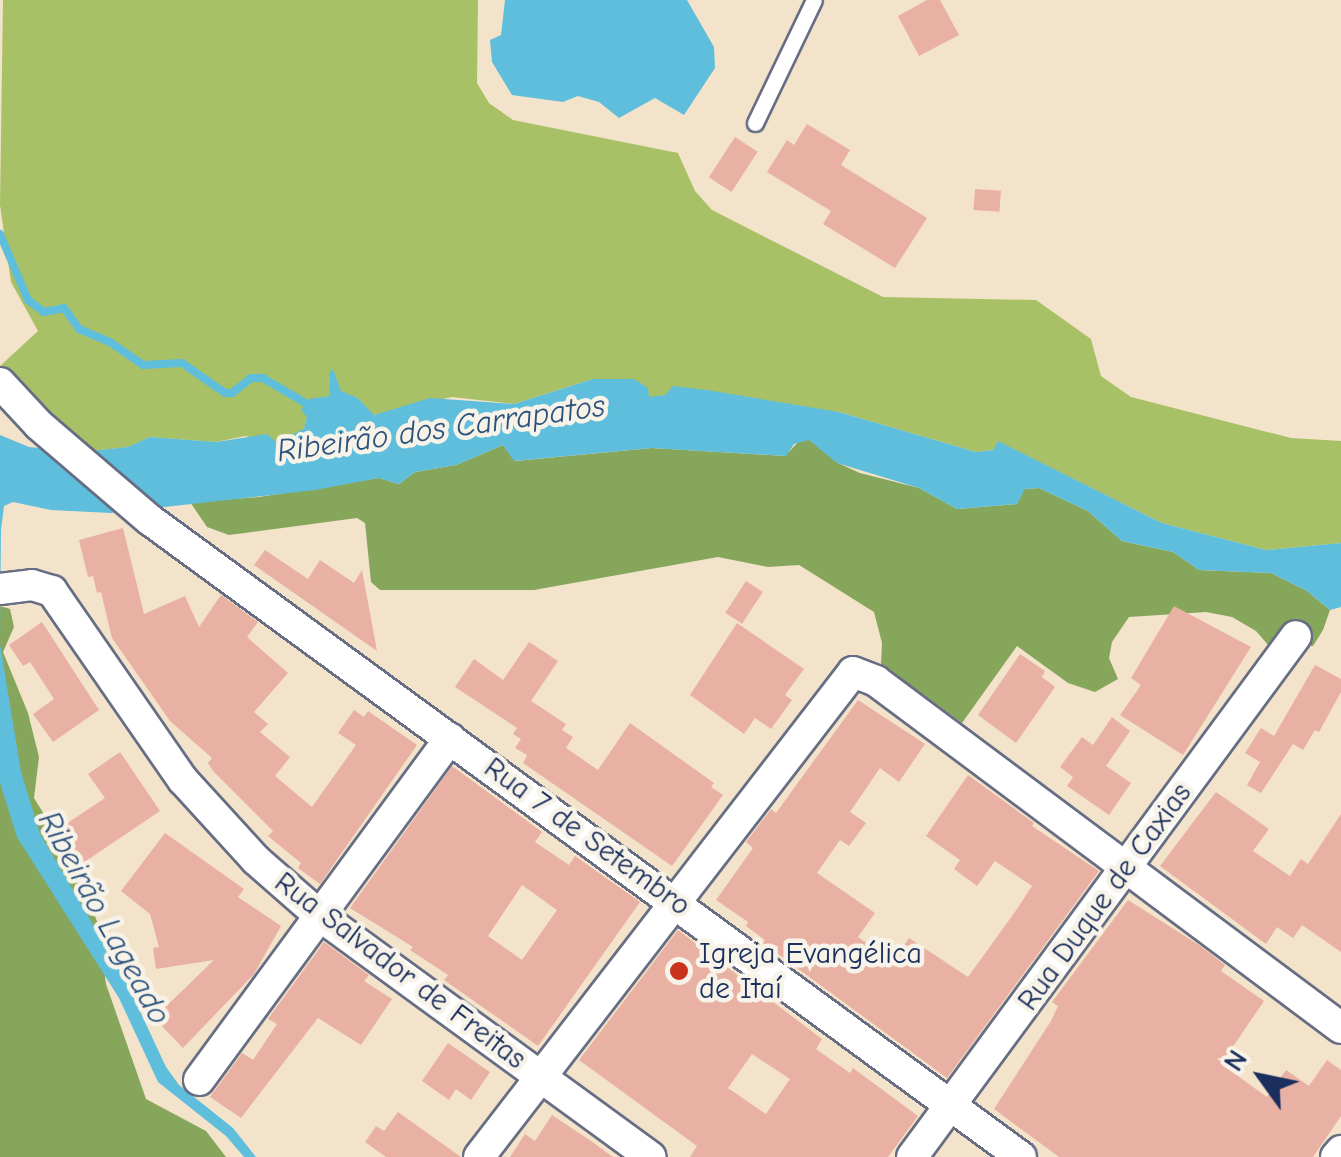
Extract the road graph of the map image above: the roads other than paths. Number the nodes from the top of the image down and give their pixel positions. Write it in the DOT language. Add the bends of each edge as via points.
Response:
graph roads {
  1 [pos="814,0"];
  2 [pos="755,123"];
  3 [pos="7,390"];
  4 [pos="10,588"];
  5 [pos="1296,636"];
  6 [pos="450,738"];
  7 [pos="1127,866"];
  8 [pos="674,900"];
  9 [pos="320,916"];
  10 [pos="1341,1028"];
  11 [pos="540,1077"];
  12 [pos="199,1080"];
  13 [pos="952,1105"];
  14 [pos="479,1157"];
  15 [pos="651,1157"];
  16 [pos="912,1157"];
  17 [pos="1021,1157"];
  1 -- 2 [label="lane"];
  3 -- 6 [label="street, Rua 7 de Setembro" via="150,520"];
  4 -- 9 [label="street, Rua Salvador de Freitas" via="43,587 62,602 183,780 256,860"];
  5 -- 7 [label="street, Rua Duque de Caxias"];
  6 -- 8 [label="street, Rua 7 de Setembro"];
  6 -- 9 [label="street"];
  7 -- 8 [label="street" via="860,671 846,676"];
  7 -- 10 [label="street"];
  7 -- 13 [label="street, Rua Duque de Caxias"];
  8 -- 11 [label="street"];
  8 -- 13 [label="street, Rua 7 de Setembro"];
  9 -- 11 [label="street, Rua Salvador de Freitas"];
  9 -- 12 [label="street"];
  11 -- 14 [label="street"];
  11 -- 15 [label="street, Rua Salvador de Freitas"];
  13 -- 16 [label="street, Rua Duque de Caxias"];
  13 -- 17 [label="street, Rua 7 de Setembro"];
}
